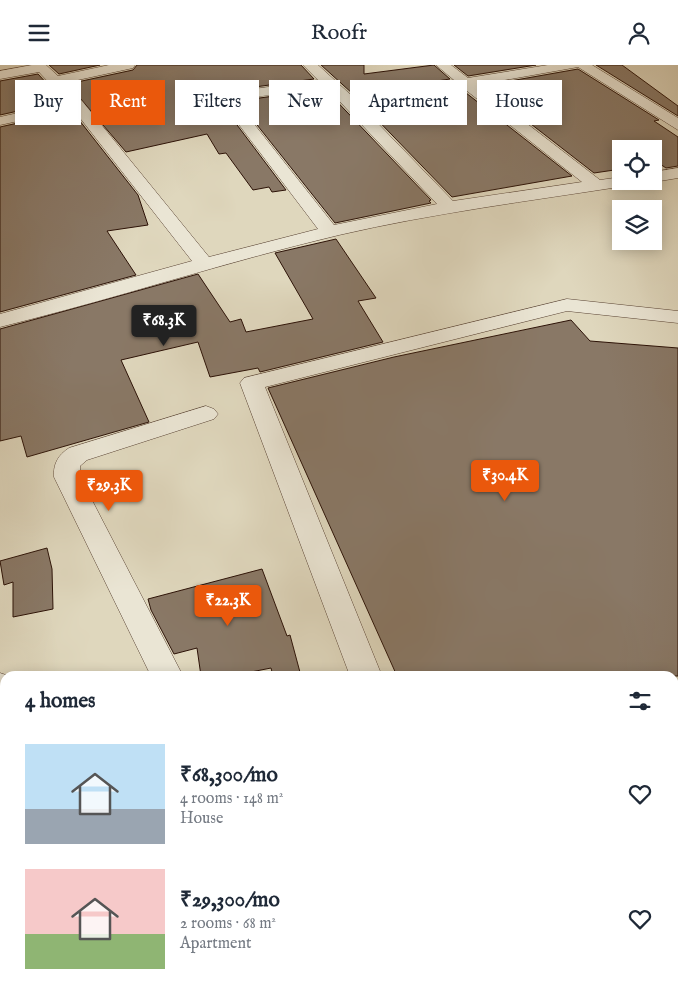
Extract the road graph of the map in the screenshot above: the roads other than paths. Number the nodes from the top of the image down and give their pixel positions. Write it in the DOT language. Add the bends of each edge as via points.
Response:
graph roads {
  1 [pos="128,65"];
  2 [pos="310,65"];
  3 [pos="443,65"];
  4 [pos="573,65"];
  5 [pos="583,65"];
  6 [pos="40,66"];
  7 [pos="0,75"];
  8 [pos="53,80"];
  9 [pos="59,80"];
  10 [pos="325,80"];
  11 [pos="462,80"];
  12 [pos="467,82"];
  13 [pos="467,84"];
  14 [pos="269,91"];
  15 [pos="340,93"];
  16 [pos="349,101"];
  17 [pos="81,110"];
  18 [pos="15,118"];
  19 [pos="0,121"];
  20 [pos="678,125"];
  21 [pos="678,173"];
  22 [pos="662,176"];
  23 [pos="612,183"];
  24 [pos="597,186"];
  25 [pos="449,207"];
  26 [pos="330,232"];
  27 [pos="204,263"];
  28 [pos="678,317"];
  29 [pos="0,321"];
  30 [pos="206,414"];
  31 [pos="164,671"];
  32 [pos="364,671"];
  1 -- 9 [label="street"];
  2 -- 10 [label="street"];
  3 -- 11 [label="street"];
  4 -- 12 [label="street"];
  5 -- 20 [label="street"];
  6 -- 7 [label="street"];
  6 -- 8 [label="street"];
  13 -- 24 [label="street"];
  14 -- 26 [label="street" via="224,97"];
  15 -- 16 [label="street"];
  16 -- 25 [label="street"];
  17 -- 27 [label="street"];
  18 -- 19 [label="street"];
  21 -- 22 [label="street"];
  23 -- 24 [label="street"];
  24 -- 25 [label="street"];
  25 -- 26 [label="street"];
  26 -- 27 [label="street"];
  27 -- 29 [label="street"];
  28 -- 32 [label="street" via="567,305 252,383"];
  30 -- 31 [label="street" via="78,455 66,465 67,477"];
}
